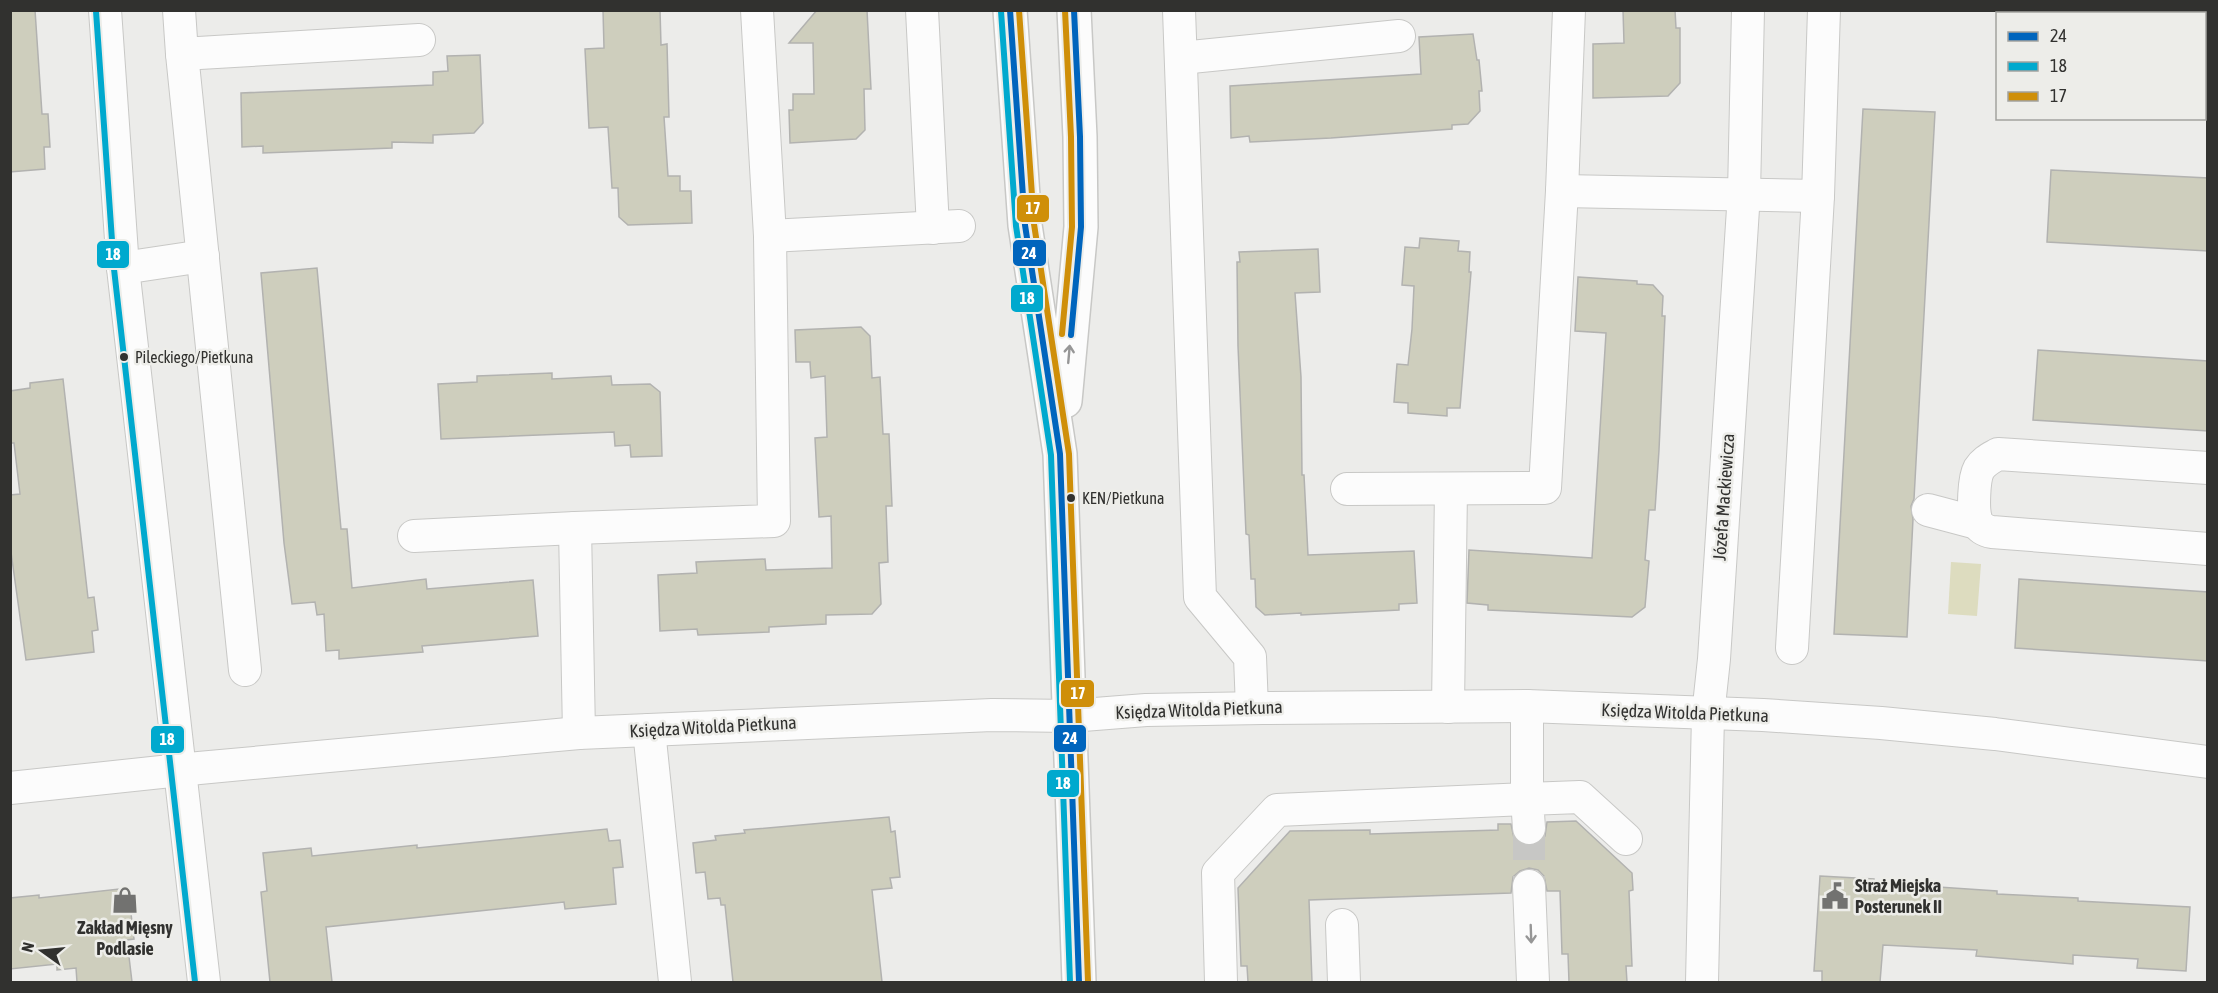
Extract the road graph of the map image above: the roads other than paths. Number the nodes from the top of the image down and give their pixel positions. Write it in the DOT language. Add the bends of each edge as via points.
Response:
graph roads {
  1 [pos="105,10"];
  2 [pos="179,10"];
  3 [pos="757,10"];
  4 [pos="922,10"];
  5 [pos="1010,10"];
  6 [pos="1074,10"];
  7 [pos="1179,10"];
  8 [pos="1569,10"];
  9 [pos="1748,10"];
  10 [pos="1824,10"];
  11 [pos="1399,36"];
  12 [pos="419,40"];
  13 [pos="182,54"];
  14 [pos="1180,58"];
  15 [pos="1562,191"];
  16 [pos="1744,193"];
  17 [pos="1818,196"];
  18 [pos="770,236"];
  19 [pos="203,256"];
  20 [pos="123,268"];
  21 [pos="1060,454"];
  22 [pos="2208,468"];
  23 [pos="1347,489"];
  24 [pos="1451,489"];
  25 [pos="1928,510"];
  26 [pos="1977,523"];
  27 [pos="575,528"];
  28 [pos="414,536"];
  29 [pos="2208,549"];
  30 [pos="1791,648"];
  31 [pos="245,670"];
  32 [pos="1527,706"];
  33 [pos="1448,707"];
  34 [pos="1252,708"];
  35 [pos="1708,715"];
  36 [pos="1070,716"];
  37 [pos="649,730"];
  38 [pos="579,733"];
  39 [pos="2208,762"];
  40 [pos="180,770"];
  41 [pos="10,788"];
  42 [pos="1528,814"];
  43 [pos="1626,839"];
  44 [pos="1529,886"];
  45 [pos="1342,925"];
  46 [pos="204,982"];
  47 [pos="675,982"];
  48 [pos="1078,982"];
  49 [pos="1221,982"];
  50 [pos="1344,982"];
  51 [pos="1533,982"];
  52 [pos="1701,982"];
  1 -- 20 [label="street"];
  2 -- 13 [label="street"];
  3 -- 18 [label="street"];
  4 -- 18 [label="street" via="946,227"];
  5 -- 21 [label="street" via="1025,225"];
  21 -- 6 [label="street, one-way" via="1081,227"];
  7 -- 14 [label="street"];
  8 -- 15 [label="street"];
  9 -- 16 [label="street, Józefa Mackiewicza"];
  10 -- 17 [label="street"];
  11 -- 14 [label="street"];
  12 -- 13 [label="street"];
  13 -- 19 [label="street"];
  14 -- 34 [label="street" via="1200,597 1250,657"];
  15 -- 16 [label="street"];
  15 -- 24 [label="street" via="1545,488"];
  16 -- 17 [label="street"];
  16 -- 35 [label="street, Józefa Mackiewicza"];
  17 -- 30 [label="street"];
  18 -- 27 [label="street" via="774,521"];
  19 -- 20 [label="street"];
  19 -- 31 [label="street"];
  20 -- 40 [label="street"];
  21 -- 36 [label="street"];
  22 -- 26 [label="street" via="1998,454 1980,466 1976,476"];
  23 -- 24 [label="street"];
  24 -- 33 [label="street"];
  25 -- 26 [label="street"];
  26 -- 29 [label="street" via="1992,532"];
  27 -- 28 [label="street"];
  27 -- 38 [label="street"];
  32 -- 33 [label="street, Księdza Witolda Pietkuna"];
  32 -- 35 [label="street, Księdza Witolda Pietkuna"];
  32 -- 42 [label="street"];
  33 -- 34 [label="street, Księdza Witolda Pietkuna"];
  34 -- 36 [label="street, Księdza Witolda Pietkuna"];
  35 -- 39 [label="street, Księdza Witolda Pietkuna" via="1904,725"];
  35 -- 52 [label="street, Józefa Mackiewicza"];
  36 -- 37 [label="street, Księdza Witolda Pietkuna" via="992,715"];
  36 -- 48 [label="street"];
  37 -- 38 [label="street, Księdza Witolda Pietkuna"];
  37 -- 47 [label="street"];
  38 -- 40 [label="street, Księdza Witolda Pietkuna"];
  40 -- 41 [label="street, Księdza Witolda Pietkuna"];
  40 -- 46 [label="street"];
  42 -- 43 [label="street" via="1580,797"];
  42 -- 49 [label="street" via="1277,810 1218,873"];
  44 -- 51 [label="street, one-way"];
  45 -- 50 [label="street"];
}
